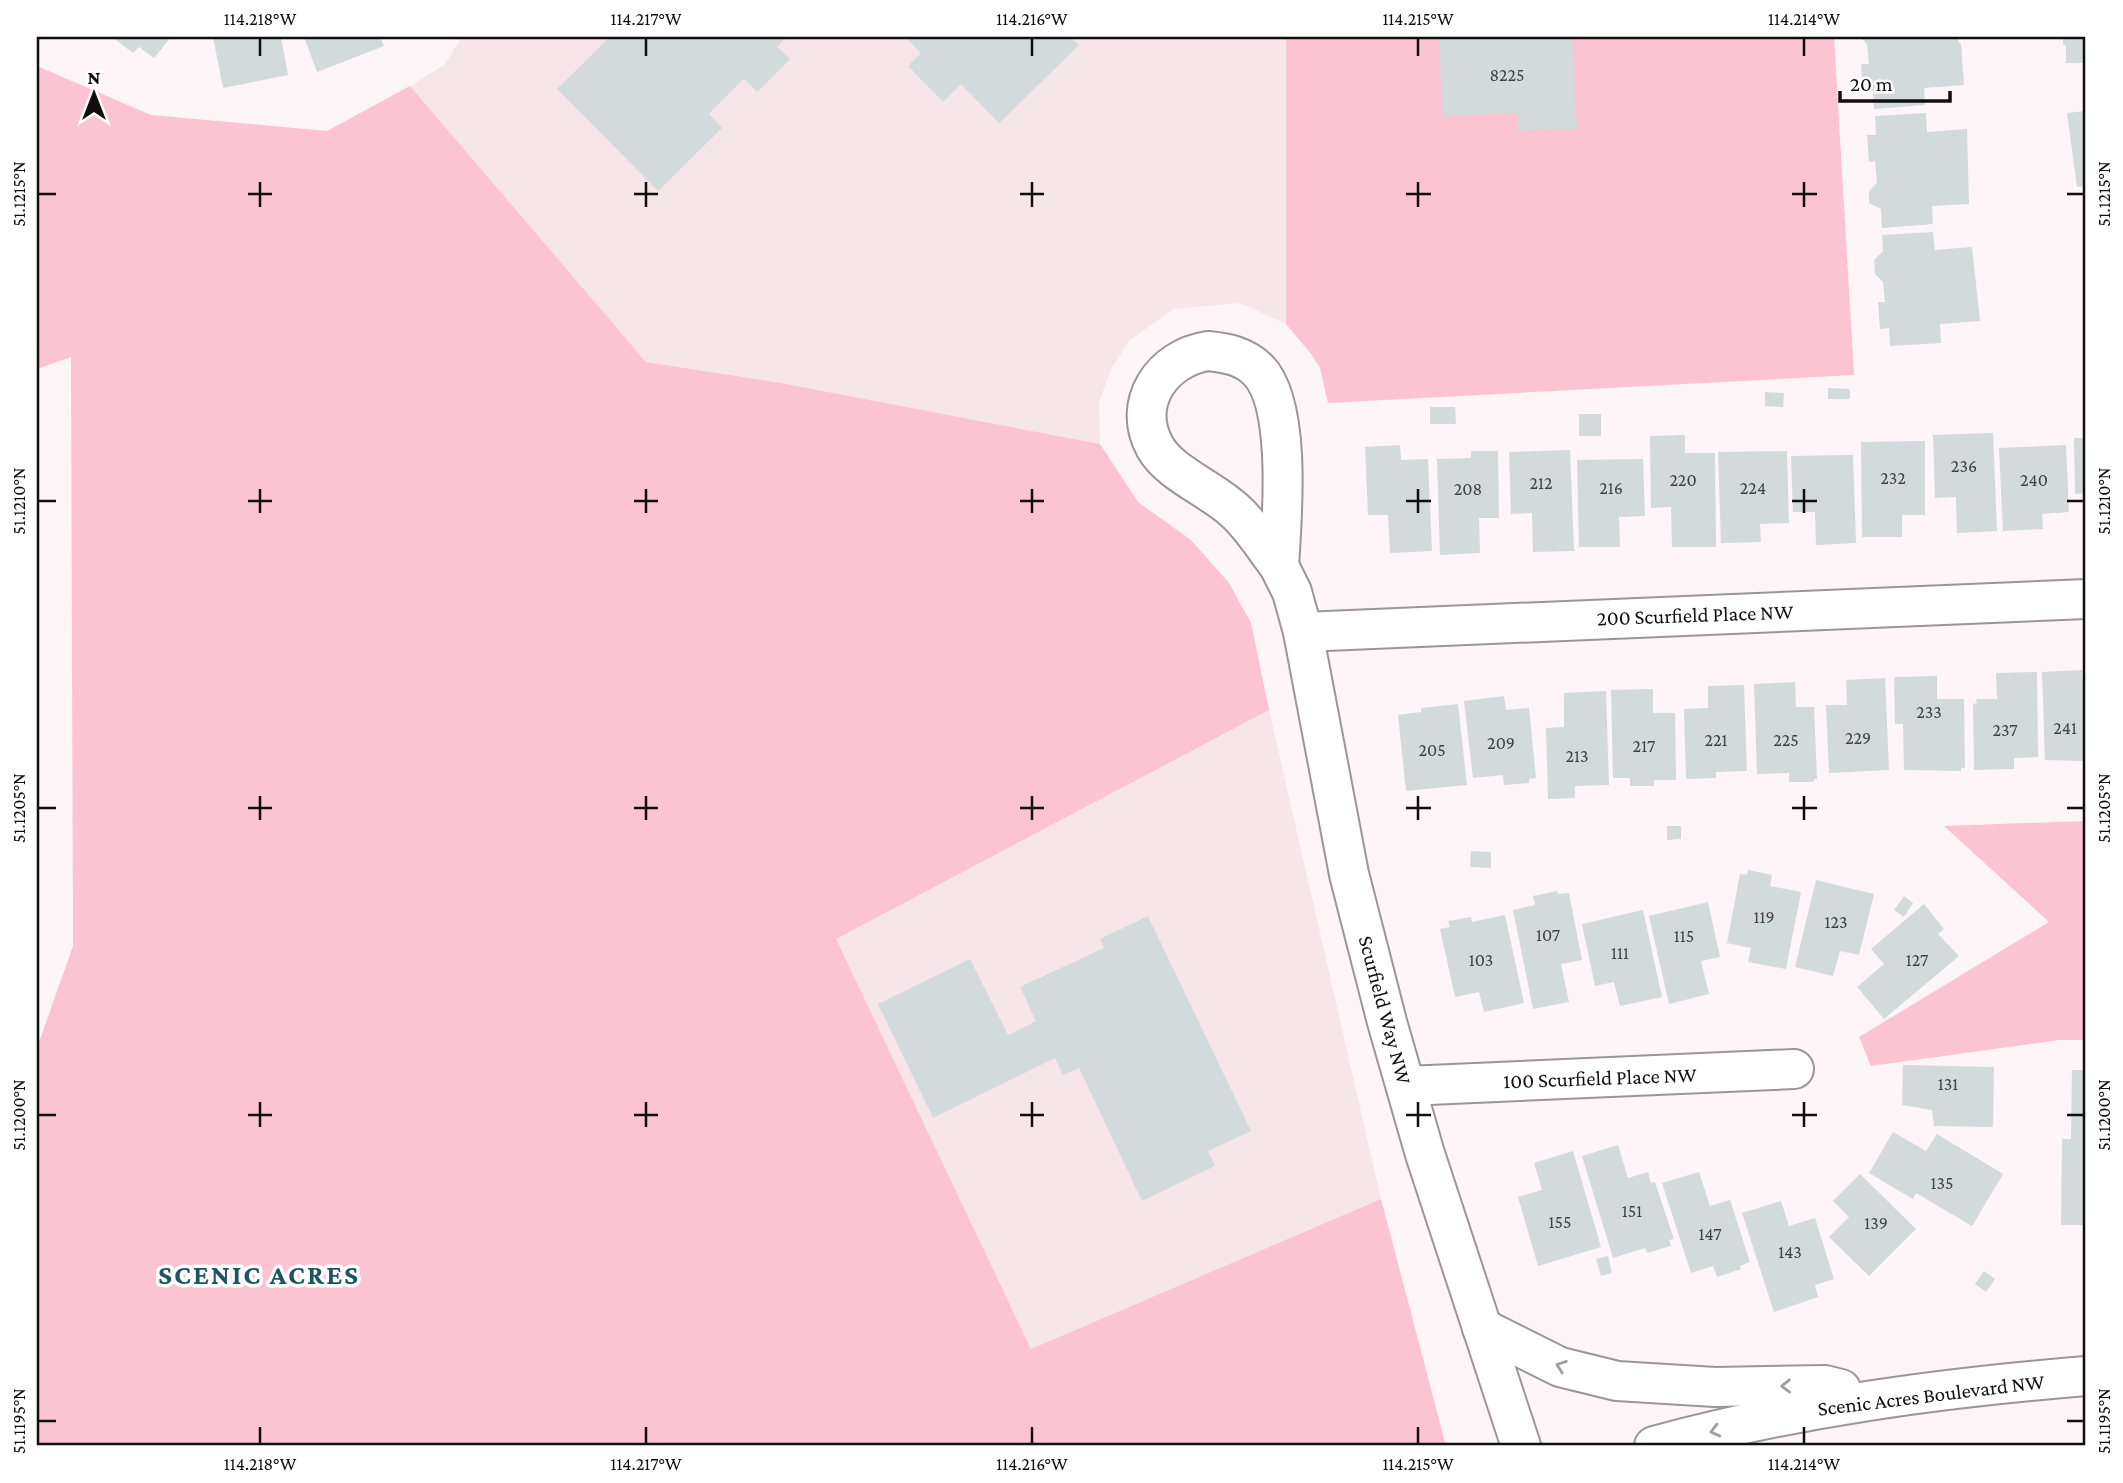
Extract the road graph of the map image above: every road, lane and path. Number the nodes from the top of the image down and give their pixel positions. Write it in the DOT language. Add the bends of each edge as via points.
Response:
graph roads {
  1 [pos="1279,566"];
  2 [pos="2086,599"];
  3 [pos="1303,632"];
  4 [pos="1794,1069"];
  5 [pos="1406,1086"];
  6 [pos="1482,1328"];
  7 [pos="2086,1376"];
  8 [pos="1877,1398"];
  9 [pos="1521,1446"];
  10 [pos="1654,1446"];
  1 -- 1 [label="street, Scurfield Way NW" via="1284,475 1269,384 1243,359 1226,353 1208,351 1182,358 1161,376 1149,400 1148,424 1155,447 1165,460 1238,513"];
  1 -- 3 [label="street, Scurfield Way NW"];
  2 -- 3 [label="street, 200 Scurfield Place NW"];
  3 -- 5 [label="street, Scurfield Way NW" via="1349,874"];
  4 -- 5 [label="street, 100 Scurfield Place NW"];
  5 -- 6 [label="street, Scurfield Way NW"];
  8 -- 6 [label="street, one-way" via="1825,1385 1715,1387 1617,1381 1560,1367"];
  6 -- 9 [label="street, Scurfield Way NW"];
  7 -- 8 [label="street, Scenic Acres Boulevard NW"];
  8 -- 10 [label="street, Scenic Acres Boulevard NW, one-way" via="1779,1415"];
}
